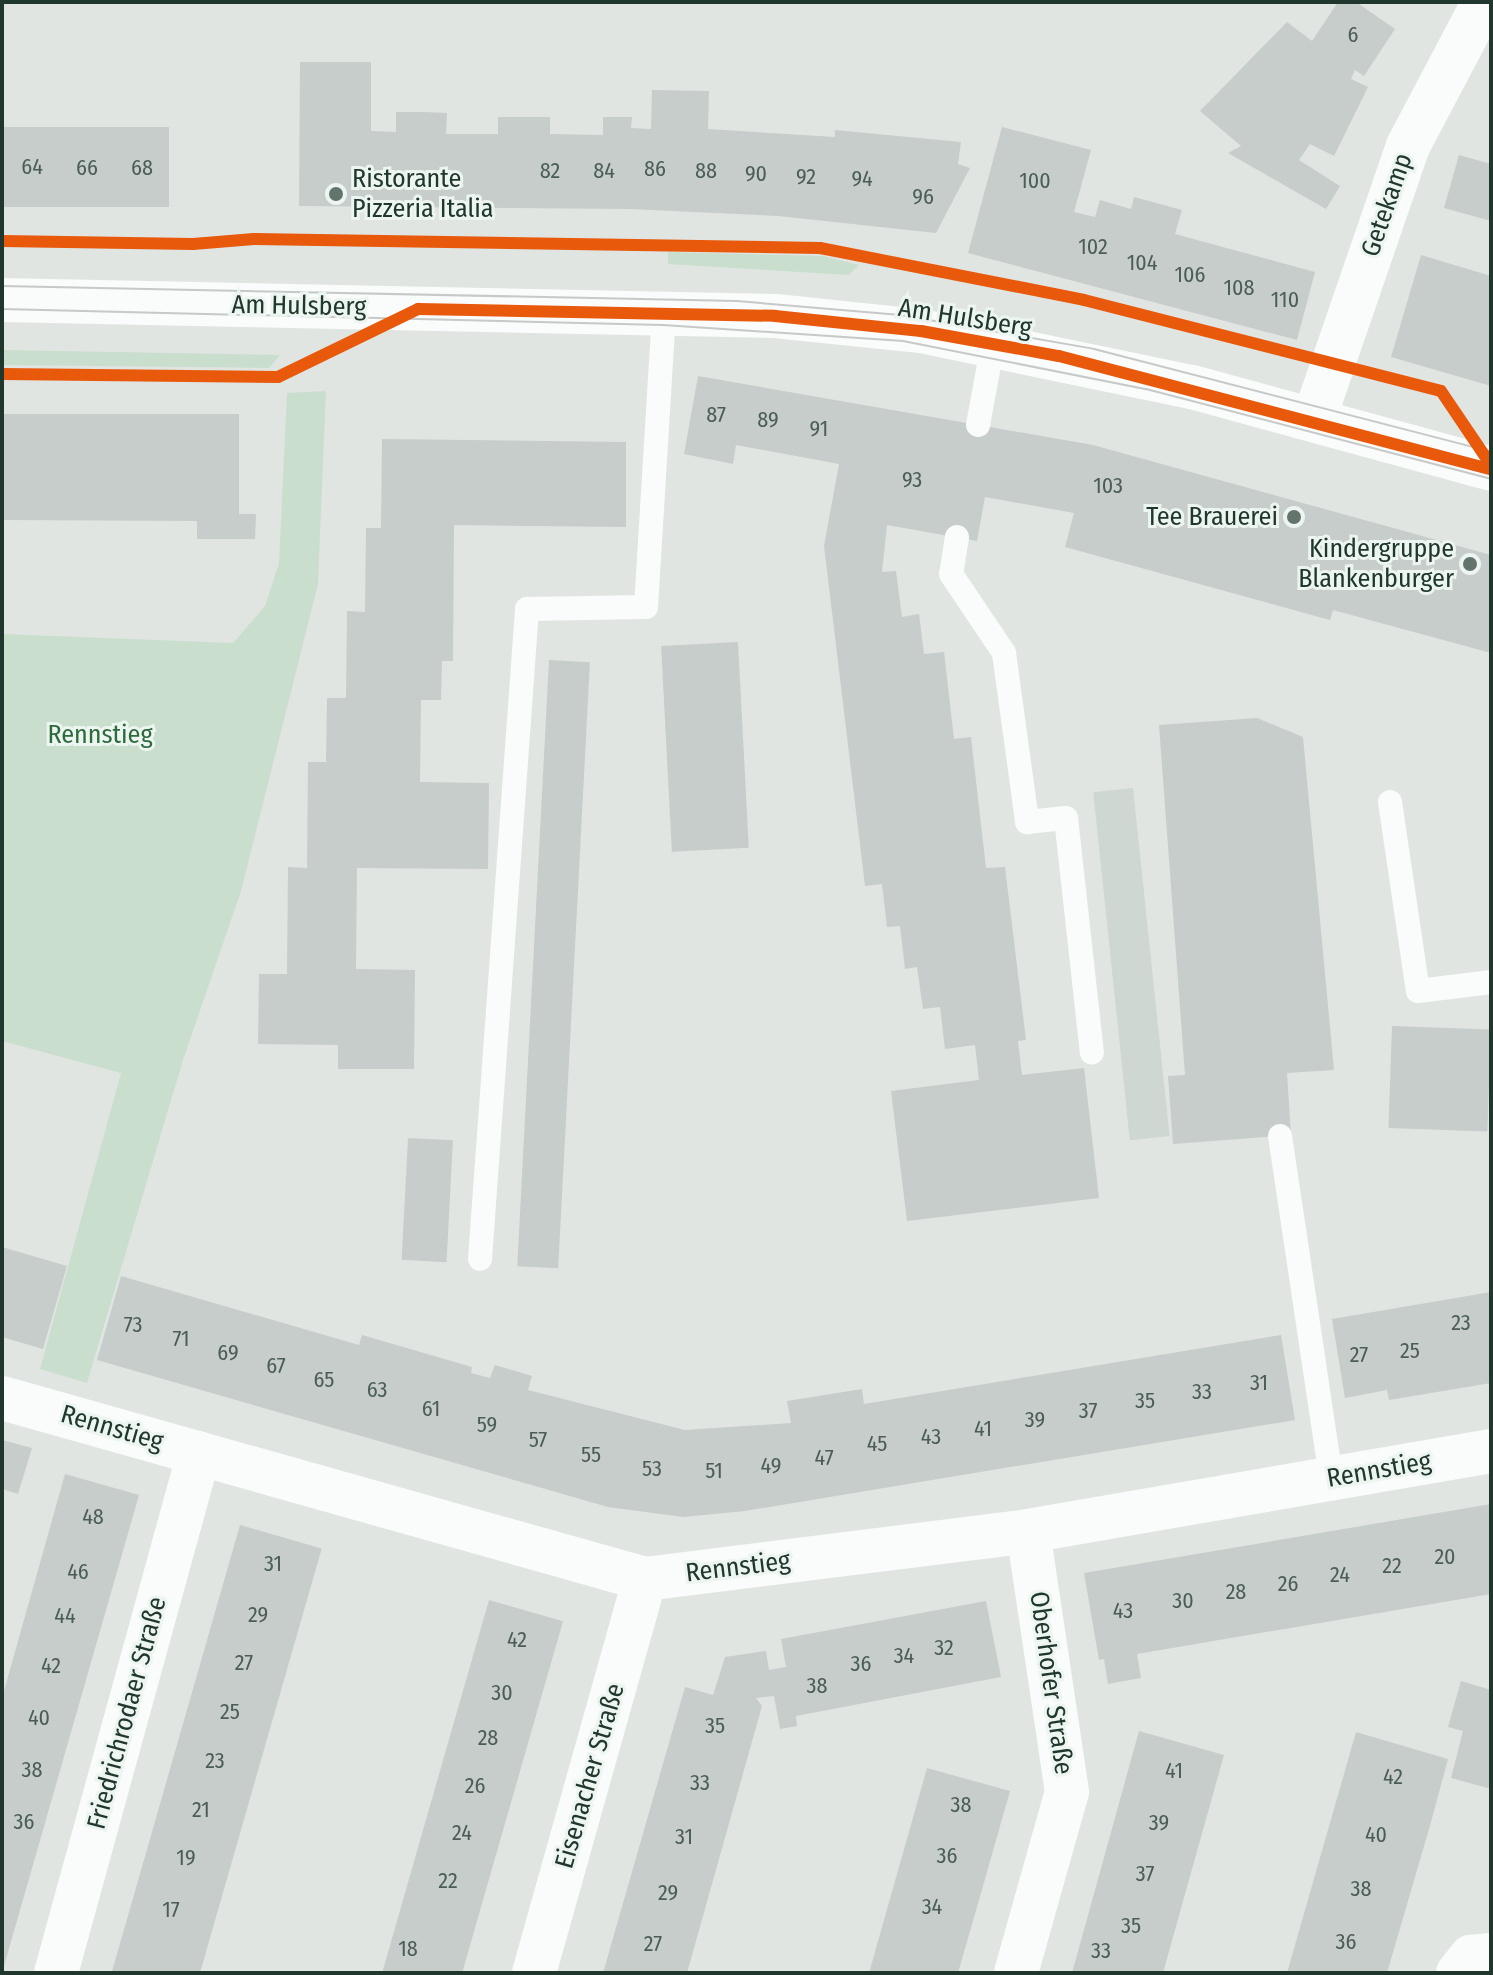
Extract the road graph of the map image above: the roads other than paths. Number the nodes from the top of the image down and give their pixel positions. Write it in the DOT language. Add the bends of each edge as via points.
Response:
graph roads {
  1 [pos="1484,2"];
  2 [pos="2,300"];
  3 [pos="664,313"];
  4 [pos="993,343"];
  5 [pos="1314,419"];
  6 [pos="978,425"];
  7 [pos="1491,469"];
  8 [pos="957,537"];
  9 [pos="1390,802"];
  10 [pos="1491,982"];
  11 [pos="1092,1053"];
  12 [pos="1280,1136"];
  13 [pos="480,1259"];
  14 [pos="2,1398"];
  15 [pos="1491,1451"];
  16 [pos="199,1453"];
  17 [pos="1331,1479"];
  18 [pos="1028,1531"];
  19 [pos="645,1579"];
  20 [pos="1491,1955"];
  21 [pos="56,1973"];
  22 [pos="534,1973"];
  23 [pos="1016,1973"];
  24 [pos="1458,1973"];
  1 -- 5 [label="street, Getekamp" via="1408,146"];
  2 -- 3 [label="street, Am Hulsberg"];
  3 -- 4 [label="street, Am Hulsberg" via="775,316"];
  3 -- 13 [label="lane" via="646,607 527,609"];
  4 -- 5 [label="street, Am Hulsberg"];
  4 -- 6 [label="lane"];
  5 -- 7 [label="street, Am Hulsberg"];
  8 -- 11 [label="lane" via="951,574 1004,653 1027,822 1066,818"];
  9 -- 10 [label="lane" via="1418,991"];
  12 -- 17 [label="lane"];
  14 -- 16 [label="street, Rennstieg"];
  15 -- 17 [label="street, Rennstieg"];
  16 -- 19 [label="street, Rennstieg"];
  16 -- 21 [label="street, Friedrichrodaer Straße"];
  17 -- 18 [label="street, Rennstieg"];
  18 -- 19 [label="street, Rennstieg"];
  18 -- 23 [label="street, Oberhofer Straße" via="1067,1792"];
  19 -- 22 [label="street, Eisenacher Straße"];
  20 -- 24 [label="street" via="1471,1957"];
}
